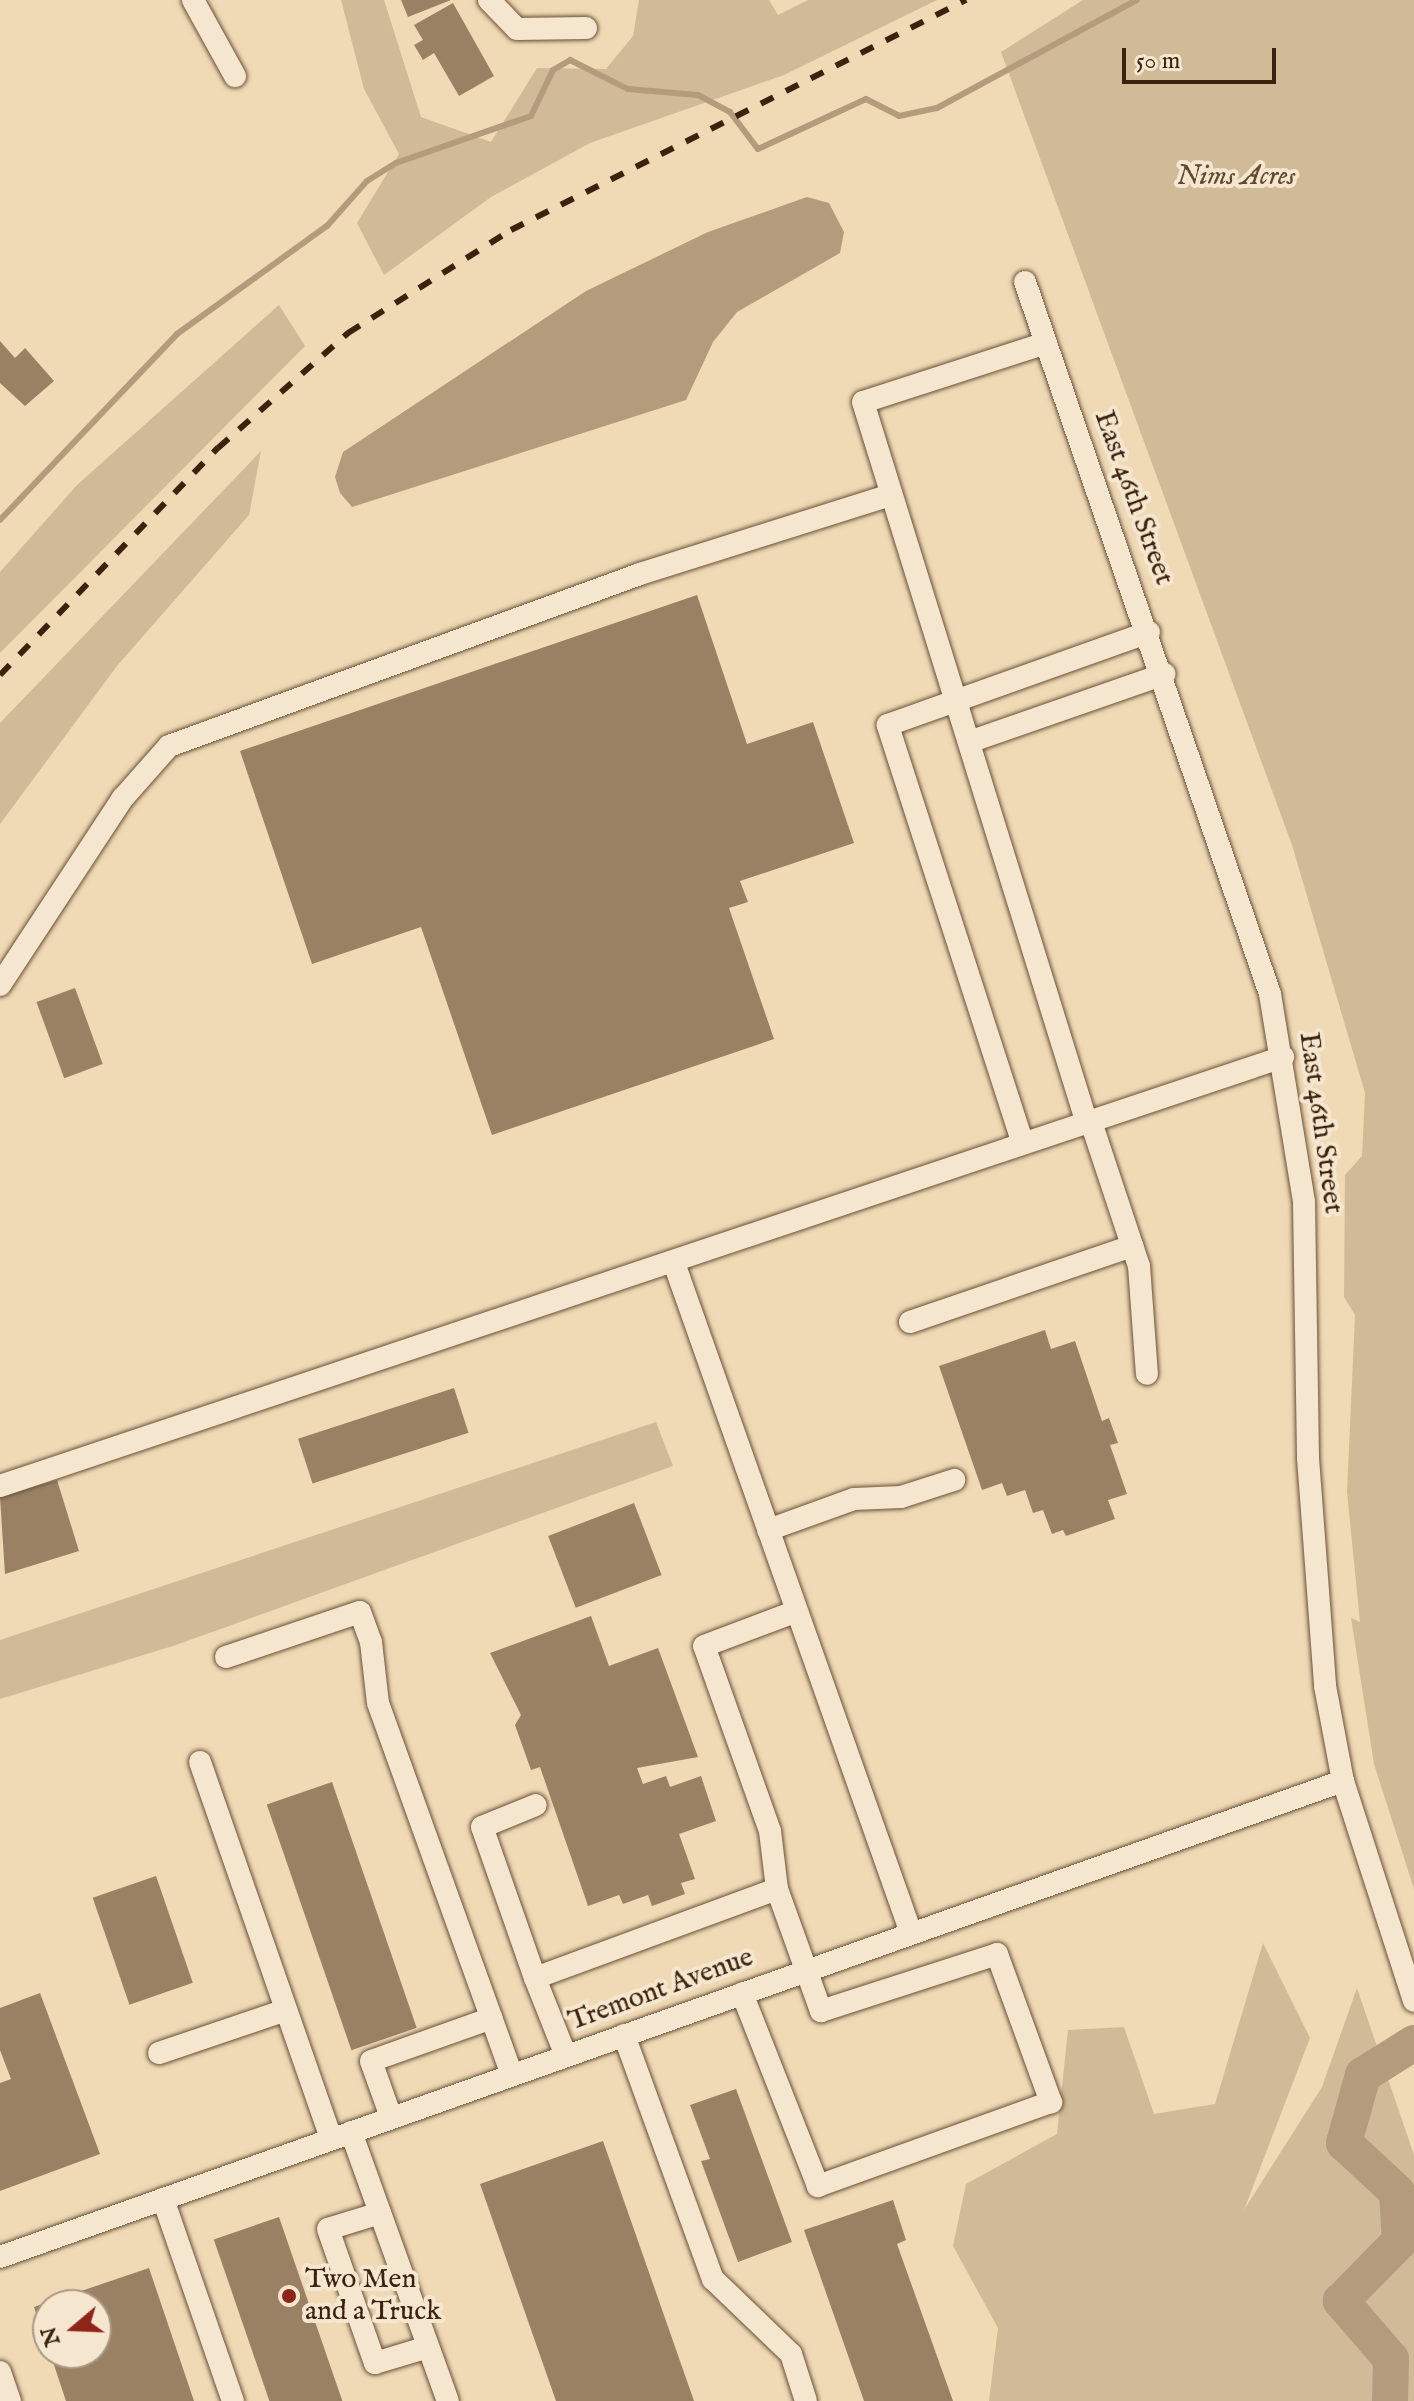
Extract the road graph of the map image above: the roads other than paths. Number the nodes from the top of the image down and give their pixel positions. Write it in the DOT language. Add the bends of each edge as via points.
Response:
graph roads {
  1 [pos="193,0"];
  2 [pos="489,0"];
  3 [pos="586,28"];
  4 [pos="235,76"];
  5 [pos="1025,282"];
  6 [pos="1046,343"];
  7 [pos="888,496"];
  8 [pos="1149,632"];
  9 [pos="1164,674"];
  10 [pos="955,704"];
  11 [pos="969,742"];
  12 [pos="0,985"];
  13 [pos="1283,1057"];
  14 [pos="1088,1119"];
  15 [pos="1022,1141"];
  16 [pos="1132,1246"];
  17 [pos="674,1263"];
  18 [pos="910,1322"];
  19 [pos="1147,1374"];
  20 [pos="954,1480"];
  21 [pos="0,1486"];
  22 [pos="768,1530"];
  23 [pos="797,1611"];
  24 [pos="226,1657"];
  25 [pos="200,1762"];
  26 [pos="1343,1781"];
  27 [pos="536,1805"];
  28 [pos="777,1889"];
  29 [pos="911,1933"];
  30 [pos="803,1972"];
  31 [pos="535,1978"];
  32 [pos="742,1993"];
  33 [pos="1414,2001"];
  34 [pos="286,2010"];
  35 [pos="492,2018"];
  36 [pos="624,2035"];
  37 [pos="159,2053"];
  38 [pos="566,2056"];
  39 [pos="512,2075"];
  40 [pos="391,2117"];
  41 [pos="341,2136"];
  42 [pos="163,2199"];
  43 [pos="380,2213"];
  44 [pos="0,2257"];
  45 [pos="428,2347"];
  46 [pos="0,2372"];
  47 [pos="10,2401"];
  48 [pos="233,2401"];
  49 [pos="448,2401"];
  50 [pos="806,2401"];
  1 -- 4 [label="street"];
  2 -- 3 [label="street" via="517,29"];
  5 -- 6 [label="street, East 46th Street"];
  6 -- 7 [label="street" via="863,402"];
  6 -- 8 [label="street, East 46th Street"];
  7 -- 10 [label="street"];
  7 -- 12 [label="street" via="640,574 169,746 123,798"];
  8 -- 9 [label="street, East 46th Street"];
  8 -- 10 [label="street"];
  9 -- 11 [label="street"];
  9 -- 13 [label="street, East 46th Street" via="1247,911"];
  10 -- 11 [label="street"];
  10 -- 15 [label="street" via="888,725"];
  11 -- 14 [label="street"];
  13 -- 14 [label="street"];
  13 -- 26 [label="street, East 46th Street" via="1304,1202 1315,1614"];
  14 -- 15 [label="street"];
  14 -- 16 [label="street"];
  15 -- 17 [label="street"];
  16 -- 18 [label="street"];
  16 -- 19 [label="street"];
  17 -- 21 [label="street" via="476,1322"];
  17 -- 22 [label="street"];
  20 -- 22 [label="street" via="901,1497 854,1499"];
  22 -- 23 [label="street"];
  23 -- 28 [label="street" via="704,1646 770,1831"];
  23 -- 29 [label="street"];
  24 -- 35 [label="street" via="360,1612 371,1642 378,1703"];
  25 -- 34 [label="street"];
  26 -- 29 [label="street, Tremont Avenue"];
  26 -- 33 [label="street, East 46th Street"];
  27 -- 31 [label="street" via="482,1827"];
  28 -- 30 [label="street"];
  28 -- 31 [label="street"];
  29 -- 30 [label="street, Tremont Avenue"];
  30 -- 32 [label="street, Tremont Avenue"];
  30 -- 32 [label="street" via="821,2011 997,1954 1051,2102 818,2186"];
  31 -- 38 [label="street"];
  32 -- 36 [label="street, Tremont Avenue"];
  34 -- 37 [label="street"];
  34 -- 41 [label="street"];
  35 -- 39 [label="street"];
  35 -- 40 [label="street" via="371,2061"];
  36 -- 38 [label="street, Tremont Avenue"];
  36 -- 50 [label="street" via="713,2279 791,2354"];
  38 -- 39 [label="street, Tremont Avenue"];
  39 -- 40 [label="street, Tremont Avenue"];
  40 -- 41 [label="street, Tremont Avenue"];
  41 -- 42 [label="street, Tremont Avenue"];
  41 -- 43 [label="street"];
  42 -- 44 [label="street, Tremont Avenue"];
  42 -- 48 [label="street"];
  43 -- 45 [label="street"];
  43 -- 45 [label="street" via="328,2229 375,2363"];
  45 -- 49 [label="street"];
  46 -- 47 [label="street"];
}
